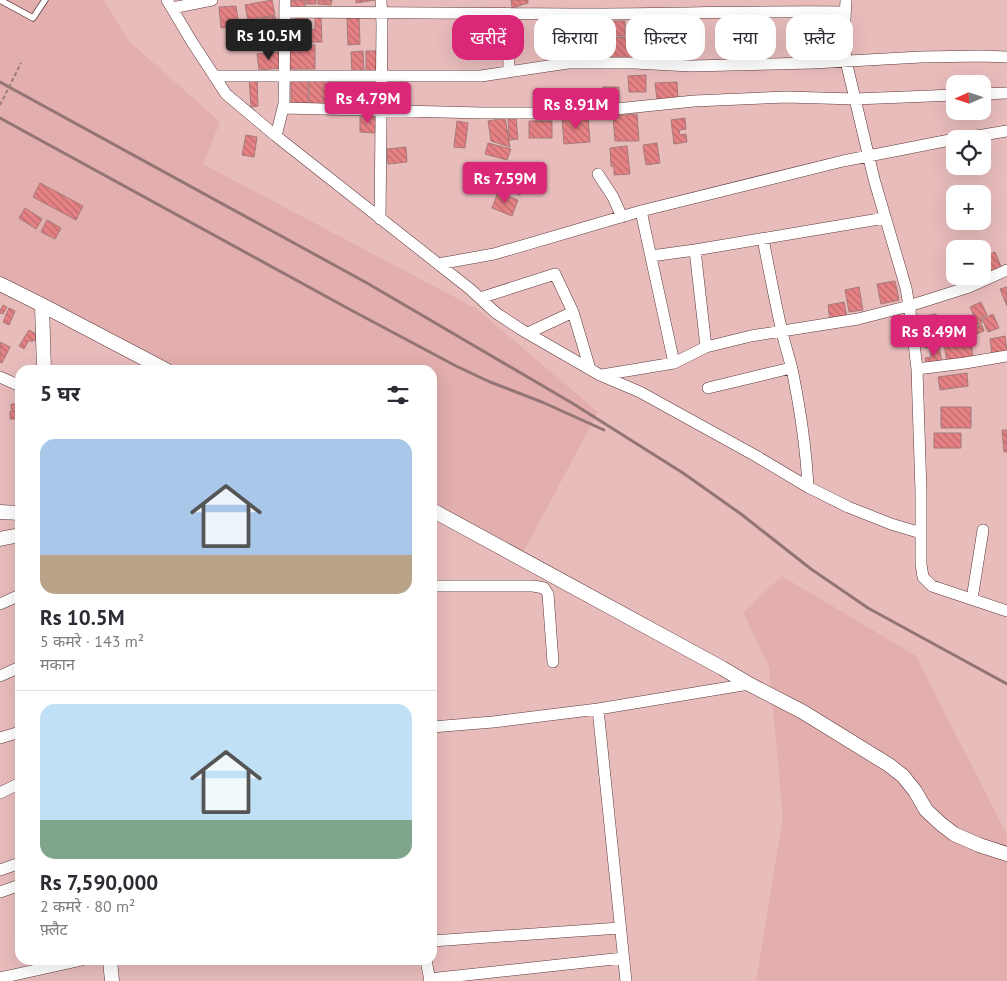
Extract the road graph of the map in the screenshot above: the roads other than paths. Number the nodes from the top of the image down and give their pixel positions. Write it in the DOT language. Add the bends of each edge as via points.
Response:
graph roads {
  1 [pos="0,0"];
  2 [pos="45,0"];
  3 [pos="212,0"];
  4 [pos="286,0"];
  5 [pos="381,0"];
  6 [pos="846,0"];
  7 [pos="170,4"];
  8 [pos="286,12"];
  9 [pos="382,12"];
  10 [pos="845,12"];
  11 [pos="508,13"];
  12 [pos="1007,57"];
  13 [pos="846,61"];
  14 [pos="509,72"];
  15 [pos="214,76"];
  16 [pos="285,76"];
  17 [pos="382,76"];
  18 [pos="1007,93"];
  19 [pos="991,94"];
  20 [pos="946,95"];
  21 [pos="855,99"];
  22 [pos="283,108"];
  23 [pos="382,111"];
  24 [pos="1007,130"];
  25 [pos="991,133"];
  26 [pos="276,136"];
  27 [pos="946,141"];
  28 [pos="868,155"];
  29 [pos="598,174"];
  30 [pos="641,211"];
  31 [pos="622,216"];
  32 [pos="886,218"];
  33 [pos="380,219"];
  34 [pos="762,239"];
  35 [pos="695,250"];
  36 [pos="652,256"];
  37 [pos="438,264"];
  38 [pos="1007,270"];
  39 [pos="1,287"];
  40 [pos="480,298"];
  41 [pos="42,305"];
  42 [pos="909,306"];
  43 [pos="573,312"];
  44 [pos="782,331"];
  45 [pos="528,333"];
  46 [pos="706,347"];
  47 [pos="1007,356"];
  48 [pos="674,363"];
  49 [pos="44,365"];
  50 [pos="156,365"];
  51 [pos="791,368"];
  52 [pos="590,369"];
  53 [pos="917,369"];
  54 [pos="600,375"];
  55 [pos="0,377"];
  56 [pos="15,384"];
  57 [pos="708,388"];
  58 [pos="808,487"];
  59 [pos="0,512"];
  60 [pos="15,513"];
  61 [pos="437,513"];
  62 [pos="984,530"];
  63 [pos="921,532"];
  64 [pos="15,536"];
  65 [pos="0,539"];
  66 [pos="437,586"];
  67 [pos="15,597"];
  68 [pos="972,599"];
  69 [pos="0,604"];
  70 [pos="1007,611"];
  71 [pos="553,662"];
  72 [pos="15,669"];
  73 [pos="0,676"];
  74 [pos="749,684"];
  75 [pos="598,709"];
  76 [pos="437,727"];
  77 [pos="15,734"];
  78 [pos="0,738"];
  79 [pos="15,786"];
  80 [pos="0,793"];
  81 [pos="1007,854"];
  82 [pos="15,865"];
  83 [pos="0,870"];
  84 [pos="15,887"];
  85 [pos="0,892"];
  86 [pos="620,928"];
  87 [pos="437,941"];
  88 [pos="623,958"];
  89 [pos="59,965"];
  90 [pos="110,965"];
  91 [pos="427,965"];
  92 [pos="0,978"];
  93 [pos="429,980"];
  94 [pos="112,981"];
  95 [pos="626,981"];
  1 -- 2 [label="lane" via="33,18"];
  3 -- 7 [label="street"];
  4 -- 8 [label="street"];
  5 -- 9 [label="street"];
  6 -- 10 [label="street"];
  7 -- 15 [label="street"];
  8 -- 9 [label="street"];
  8 -- 16 [label="street"];
  9 -- 11 [label="street"];
  9 -- 17 [label="street"];
  10 -- 11 [label="street"];
  10 -- 13 [label="street"];
  11 -- 14 [label="street"];
  12 -- 13 [label="street"];
  13 -- 14 [label="street" via="691,66 634,62 568,63"];
  13 -- 21 [label="street"];
  14 -- 17 [label="street" via="481,76"];
  15 -- 16 [label="street"];
  15 -- 26 [label="street" via="226,94"];
  16 -- 17 [label="street"];
  16 -- 22 [label="street"];
  17 -- 23 [label="street"];
  18 -- 19 [label="street"];
  20 -- 21 [label="street"];
  21 -- 23 [label="street" via="786,97 694,101 577,113"];
  21 -- 28 [label="street"];
  22 -- 23 [label="street"];
  22 -- 26 [label="street"];
  23 -- 33 [label="street"];
  24 -- 25 [label="street"];
  26 -- 33 [label="street"];
  27 -- 28 [label="street"];
  28 -- 30 [label="street"];
  28 -- 32 [label="street"];
  29 -- 31 [label="street"];
  30 -- 31 [label="street"];
  30 -- 36 [label="street"];
  31 -- 37 [label="street" via="494,254"];
  32 -- 34 [label="street"];
  32 -- 42 [label="street"];
  33 -- 37 [label="street"];
  34 -- 35 [label="street"];
  34 -- 44 [label="street"];
  35 -- 36 [label="street"];
  35 -- 46 [label="street"];
  36 -- 48 [label="street"];
  37 -- 40 [label="street"];
  38 -- 42 [label="street" via="968,287"];
  39 -- 41 [label="street"];
  40 -- 43 [label="street" via="555,274"];
  40 -- 45 [label="street" via="496,313"];
  41 -- 49 [label="street"];
  41 -- 50 [label="street"];
  42 -- 44 [label="street" via="858,319"];
  42 -- 53 [label="street"];
  43 -- 45 [label="street"];
  43 -- 52 [label="street"];
  44 -- 46 [label="street"];
  44 -- 51 [label="street"];
  45 -- 52 [label="street"];
  46 -- 48 [label="street"];
  47 -- 53 [label="street"];
  48 -- 54 [label="street"];
  51 -- 57 [label="street"];
  51 -- 58 [label="street"];
  52 -- 54 [label="street"];
  53 -- 63 [label="street"];
  54 -- 58 [label="street" via="640,392"];
  55 -- 56 [label="street"];
  58 -- 63 [label="street" via="848,507"];
  59 -- 60 [label="street"];
  61 -- 74 [label="street"];
  62 -- 68 [label="street"];
  63 -- 68 [label="street" via="923,577 932,586"];
  64 -- 65 [label="street"];
  66 -- 71 [label="street" via="544,588 548,594"];
  67 -- 69 [label="street"];
  68 -- 70 [label="street"];
  72 -- 73 [label="street"];
  74 -- 75 [label="street"];
  74 -- 81 [label="street" via="803,712 889,765 915,791 926,810 954,834"];
  75 -- 76 [label="street"];
  75 -- 86 [label="street"];
  77 -- 78 [label="street"];
  79 -- 80 [label="street"];
  82 -- 83 [label="street"];
  84 -- 85 [label="street"];
  86 -- 87 [label="street"];
  86 -- 88 [label="street"];
  88 -- 93 [label="street"];
  88 -- 95 [label="street"];
  89 -- 92 [label="street"];
  90 -- 94 [label="street"];
  91 -- 93 [label="street"];
}
